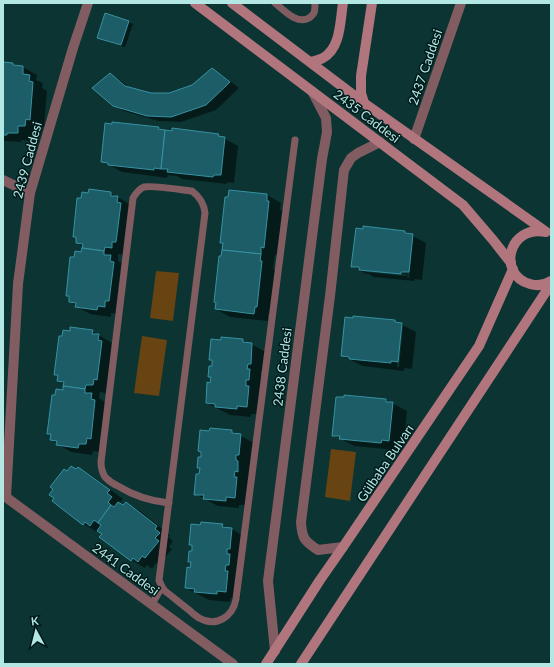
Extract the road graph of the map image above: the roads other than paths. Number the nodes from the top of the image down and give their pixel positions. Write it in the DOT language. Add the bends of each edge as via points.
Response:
graph roads {
  1 [pos="88,3"];
  2 [pos="195,3"];
  3 [pos="232,3"];
  4 [pos="275,3"];
  5 [pos="315,3"];
  6 [pos="343,3"];
  7 [pos="372,3"];
  8 [pos="461,3"];
  9 [pos="310,62"];
  10 [pos="312,91"];
  11 [pos="364,103"];
  12 [pos="414,139"];
  13 [pos="295,140"];
  14 [pos="380,142"];
  15 [pos="3,180"];
  16 [pos="30,193"];
  17 [pos="548,232"];
  18 [pos="512,266"];
  19 [pos="551,283"];
  20 [pos="5,496"];
  21 [pos="169,504"];
  22 [pos="344,547"];
  23 [pos="162,587"];
  24 [pos="152,604"];
  25 [pos="275,651"];
  26 [pos="233,664"];
  27 [pos="266,664"];
  28 [pos="301,664"];
  1 -- 16 [label="street, 2439 Caddesi"];
  2 -- 10 [label="street, 2435 Caddesi"];
  3 -- 9 [label="street, 2435 Caddesi"];
  4 -- 5 [label="lane" via="294,18 302,20 312,15"];
  6 -- 9 [label="street" via="334,47 324,57"];
  7 -- 11 [label="street" via="361,76"];
  8 -- 12 [label="street, 2437 Caddesi"];
  9 -- 11 [label="street, 2435 Caddesi"];
  10 -- 14 [label="street, 2435 Caddesi"];
  10 -- 25 [label="street, 2438 Caddesi" via="326,118 327,132 268,581"];
  11 -- 12 [label="street, 2435 Caddesi"];
  12 -- 17 [label="street, 2435 Caddesi"];
  13 -- 23 [label="lane" via="235,604 230,613 220,620 205,620 199,618"];
  14 -- 18 [label="street, 2435 Caddesi" via="463,205 494,240"];
  14 -- 22 [label="street" via="351,158 344,170 300,522 302,535 308,544 318,550"];
  15 -- 16 [label="street"];
  16 -- 20 [label="street, 2439 Caddesi" via="18,284"];
  17 -- 18 [label="street, Gülbaba Bulvarı" via="531,231 519,238 510,256"];
  18 -- 19 [label="street" via="516,275 527,283"];
  18 -- 22 [label="street, Gülbaba Bulvarı" via="479,346"];
  19 -- 28 [label="street"];
  20 -- 24 [label="street, 2441 Caddesi"];
  21 -- 21 [label="lane" via="204,208 201,200 192,191 149,186 140,189 133,198 100,462 109,481 127,492"];
  21 -- 23 [label="lane" via="159,580"];
  22 -- 25 [label="street, Gülbaba Bulvarı"];
  23 -- 24 [label="lane"];
  24 -- 26 [label="street, 2441 Caddesi"];
  25 -- 27 [label="street, Gülbaba Bulvarı"];
}
